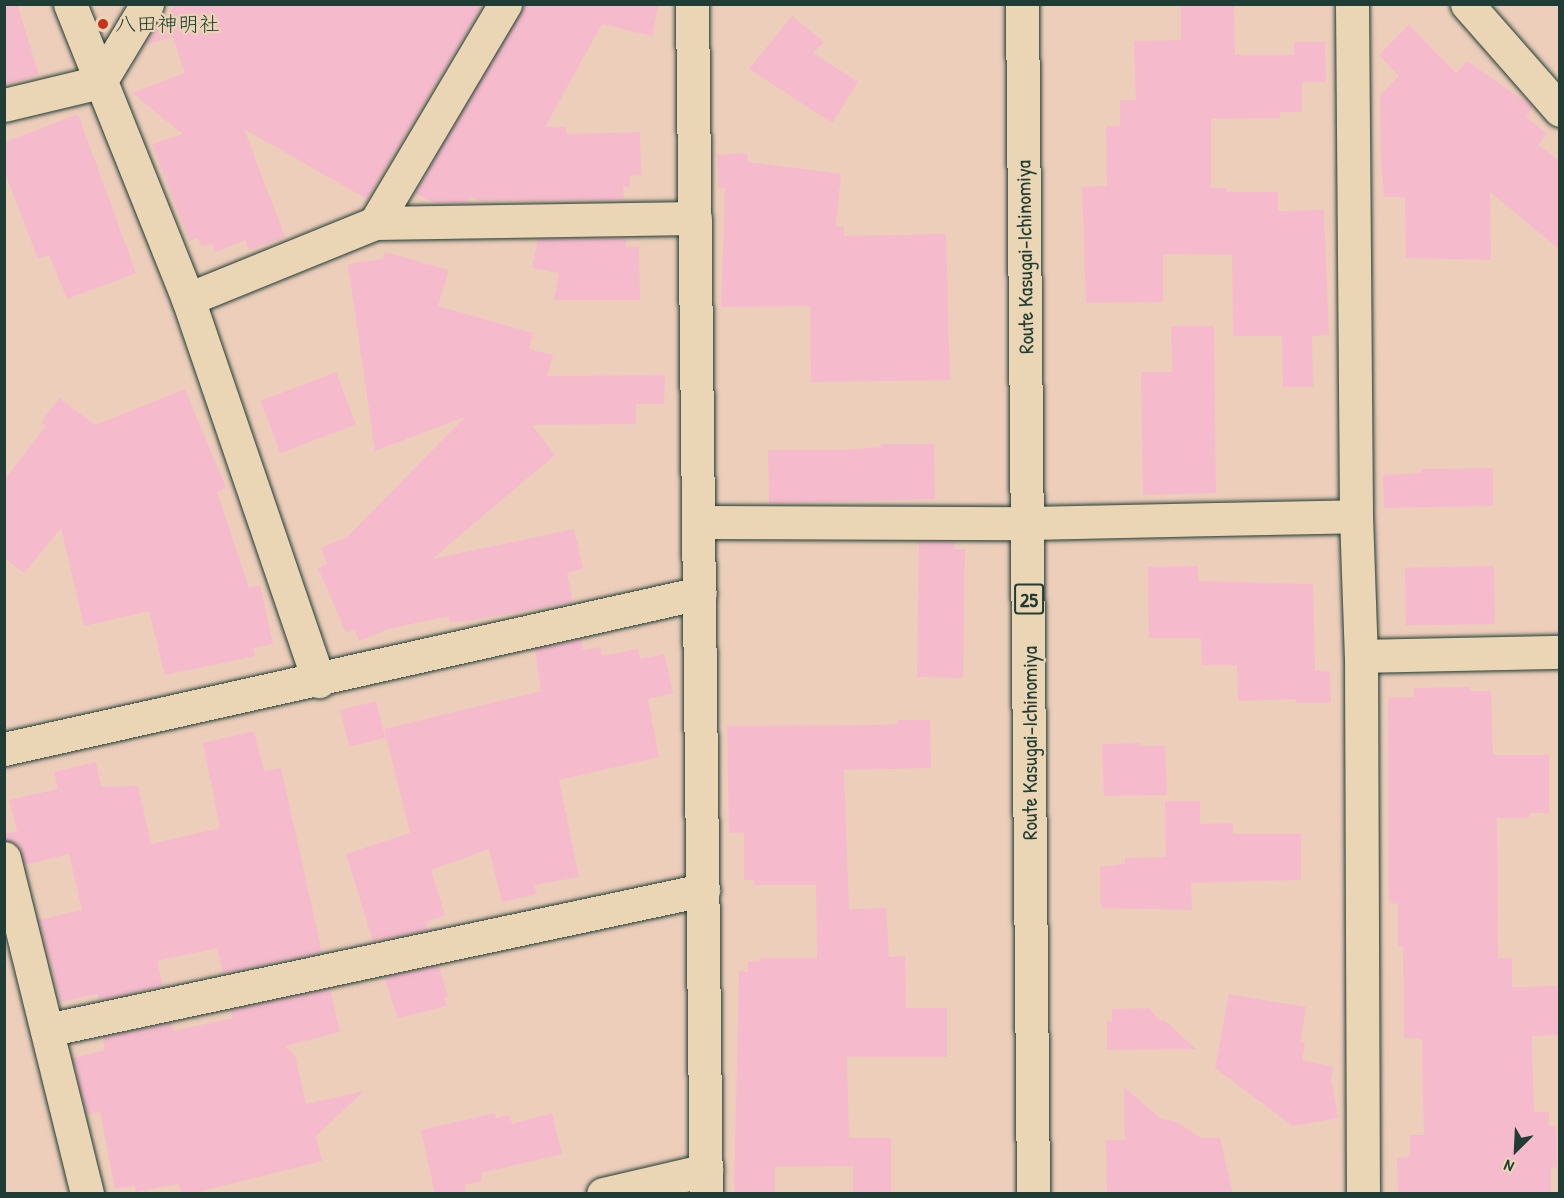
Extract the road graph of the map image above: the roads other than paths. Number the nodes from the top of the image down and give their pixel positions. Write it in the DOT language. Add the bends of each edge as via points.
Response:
graph roads {
  1 [pos="69,4"];
  2 [pos="147,4"];
  3 [pos="505,4"];
  4 [pos="692,4"];
  5 [pos="1022,4"];
  6 [pos="1352,4"];
  7 [pos="1467,4"];
  8 [pos="100,82"];
  9 [pos="4,105"];
  10 [pos="1560,110"];
  11 [pos="695,218"];
  12 [pos="375,223"];
  13 [pos="188,299"];
  14 [pos="1356,516"];
  15 [pos="699,522"];
  16 [pos="1029,523"];
  17 [pos="700,593"];
  18 [pos="1560,652"];
  19 [pos="1361,656"];
  20 [pos="319,681"];
  21 [pos="4,749"];
  22 [pos="4,858"];
  23 [pos="703,890"];
  24 [pos="46,1030"];
  25 [pos="706,1182"];
  26 [pos="87,1194"];
  27 [pos="603,1194"];
  28 [pos="1033,1194"];
  29 [pos="1363,1194"];
  1 -- 8 [label="street"];
  2 -- 8 [label="street"];
  3 -- 12 [label="street"];
  4 -- 11 [label="street"];
  5 -- 16 [label="street, Route Kasugai-Ichinomiya / 25"];
  6 -- 14 [label="street"];
  7 -- 10 [label="street"];
  8 -- 9 [label="street"];
  8 -- 13 [label="street"];
  11 -- 12 [label="street"];
  11 -- 15 [label="street"];
  12 -- 13 [label="street"];
  13 -- 20 [label="street"];
  14 -- 16 [label="street"];
  14 -- 19 [label="street"];
  15 -- 16 [label="street"];
  15 -- 17 [label="street"];
  16 -- 28 [label="street, Route Kasugai-Ichinomiya / 25"];
  17 -- 20 [label="street"];
  17 -- 23 [label="street"];
  18 -- 19 [label="street"];
  19 -- 29 [label="street"];
  20 -- 21 [label="street"];
  22 -- 24 [label="street"];
  23 -- 24 [label="street"];
  23 -- 25 [label="street"];
  24 -- 26 [label="street"];
  25 -- 27 [label="street"];
}
